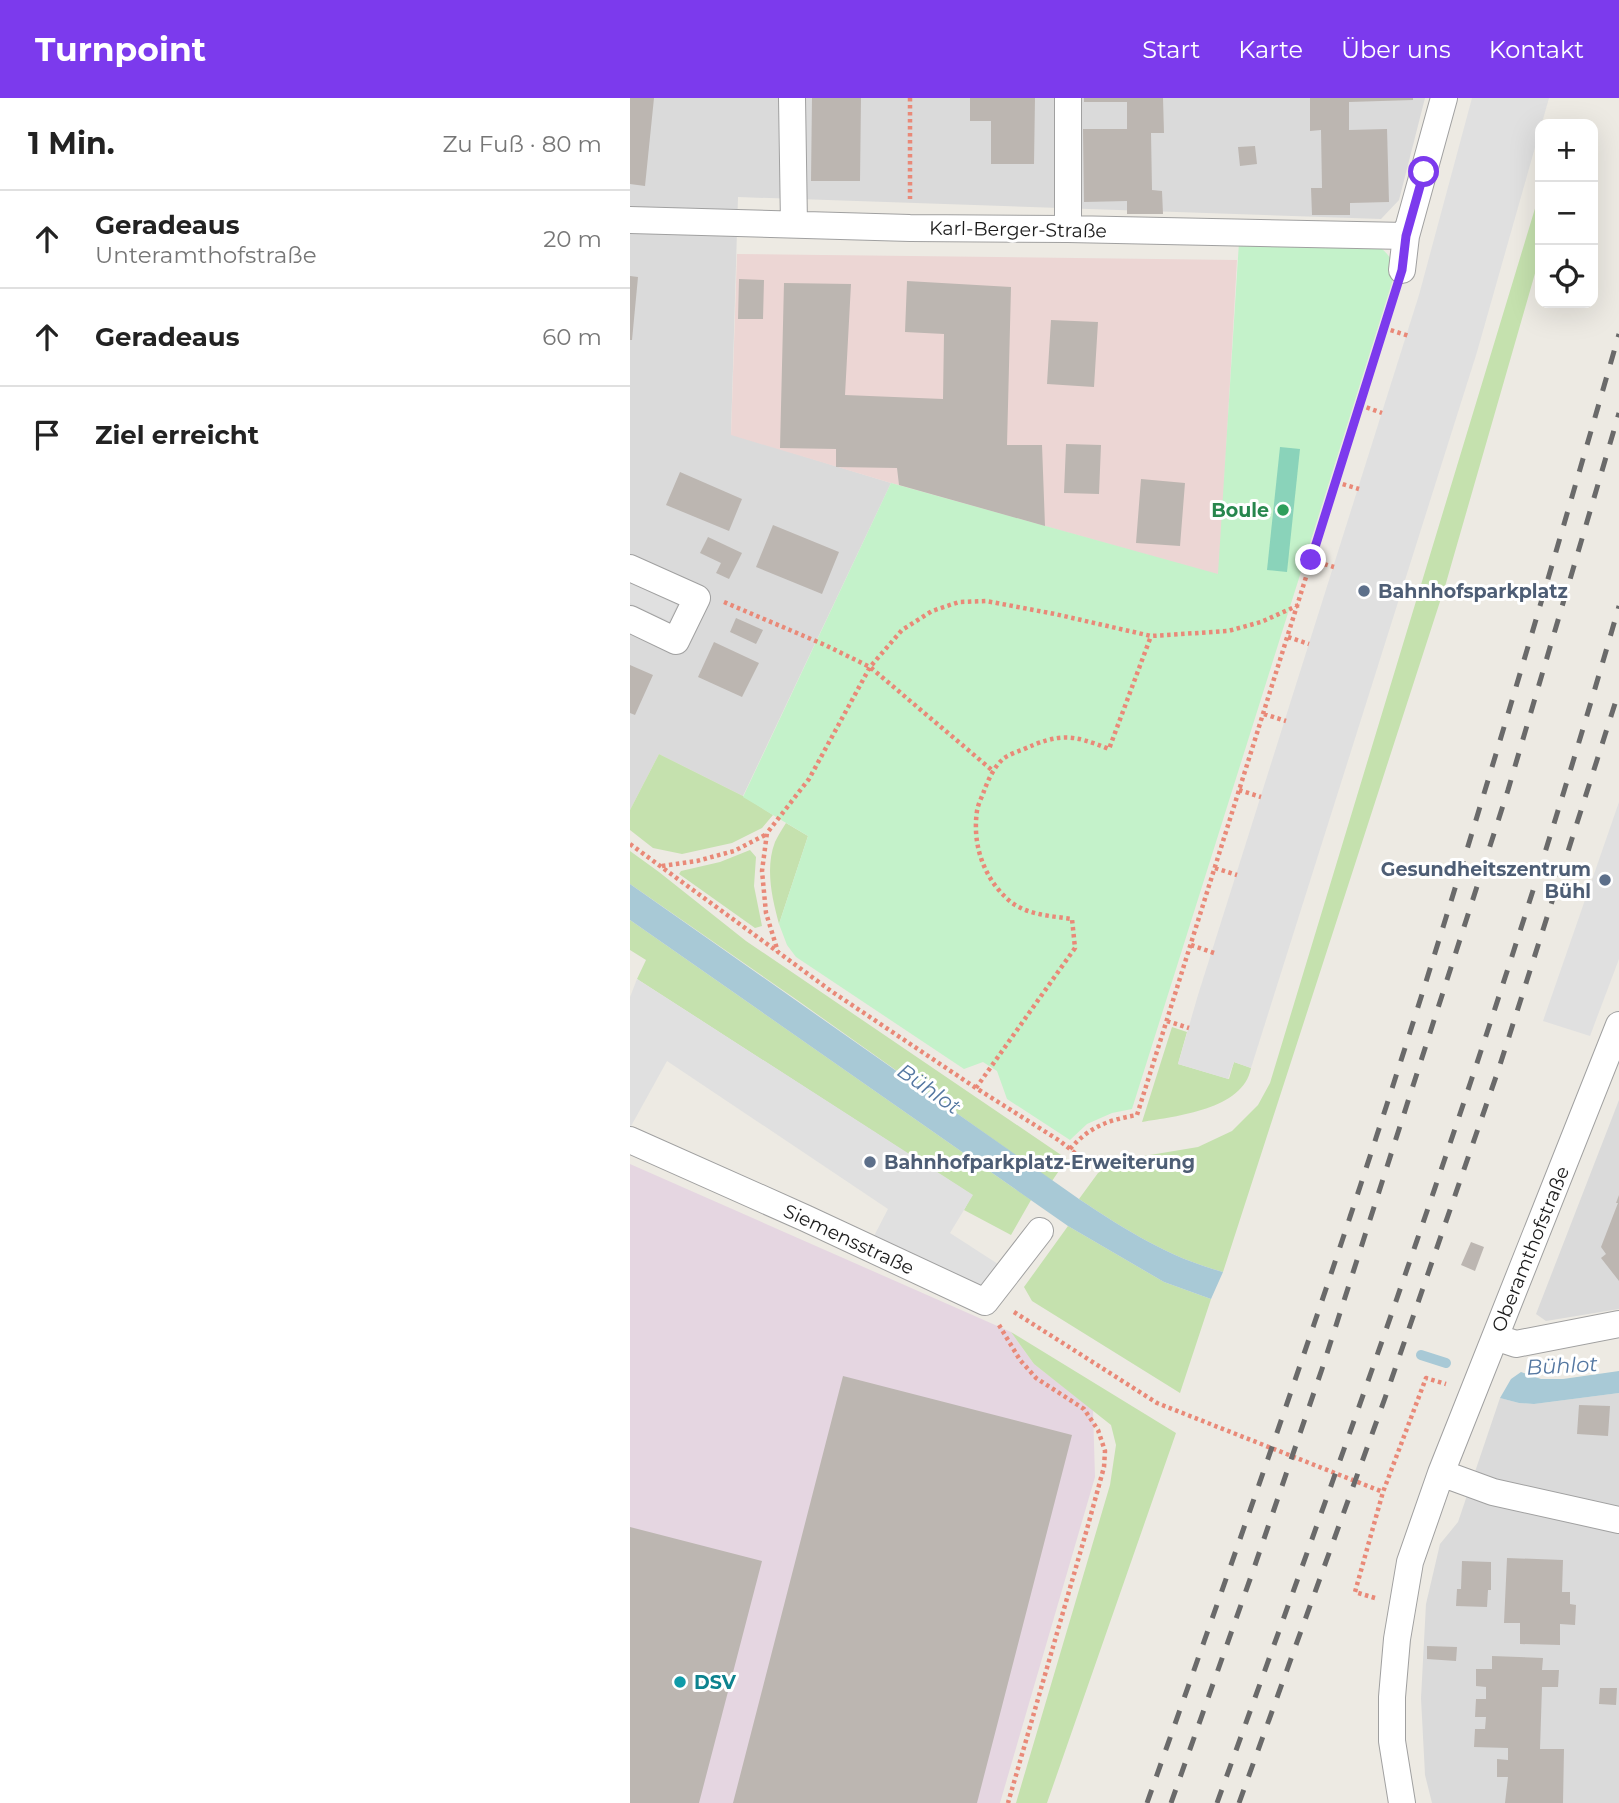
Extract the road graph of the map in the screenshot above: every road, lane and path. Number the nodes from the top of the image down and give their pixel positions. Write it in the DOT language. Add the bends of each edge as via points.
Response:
graph roads {
  1 [pos="792,98"];
  2 [pos="909,98"];
  3 [pos="1068,98"];
  4 [pos="1444,98"];
  5 [pos="630,220"];
  6 [pos="794,225"];
  7 [pos="910,228"];
  8 [pos="1068,229"];
  9 [pos="1408,254"];
  10 [pos="1384,328"];
  11 [pos="1409,336"];
  12 [pos="1360,405"];
  13 [pos="1382,413"];
  14 [pos="1336,482"];
  15 [pos="1359,489"];
  16 [pos="1311,560"];
  17 [pos="1334,567"];
  18 [pos="630,568"];
  19 [pos="697,598"];
  20 [pos="1299,605"];
  21 [pos="630,620"];
  22 [pos="1151,636"];
  23 [pos="1288,637"];
  24 [pos="1309,644"];
  25 [pos="870,667"];
  26 [pos="1264,715"];
  27 [pos="1286,721"];
  28 [pos="993,772"];
  29 [pos="1239,790"];
  30 [pos="1261,797"];
  31 [pos="767,833"];
  32 [pos="630,844"];
  33 [pos="662,866"];
  34 [pos="1215,868"];
  35 [pos="1237,875"];
  36 [pos="1191,945"];
  37 [pos="778,952"];
  38 [pos="1214,953"];
  39 [pos="1167,1021"];
  40 [pos="1619,1025"];
  41 [pos="1189,1028"];
  42 [pos="976,1088"];
  43 [pos="630,1140"];
  44 [pos="1070,1149"];
  45 [pos="1086,1162"];
  46 [pos="1040,1231"];
  47 [pos="987,1299"];
  48 [pos="1619,1324"];
  49 [pos="1495,1337"];
  50 [pos="1423,1385"];
  51 [pos="1441,1473"];
  52 [pos="1383,1492"];
  53 [pos="1619,1520"];
  54 [pos="1360,1576"];
  55 [pos="1008,1803"];
  56 [pos="1402,1803"];
  1 -- 6 [label="street"];
  2 -- 7 [label="path"];
  3 -- 8 [label="street"];
  4 -- 9 [label="street"];
  5 -- 6 [label="street, Karl-Berger-Straße"];
  6 -- 7 [label="street, Karl-Berger-Straße"];
  7 -- 8 [label="street, Karl-Berger-Straße"];
  8 -- 9 [label="street, Karl-Berger-Straße"];
  9 -- 10 [label="path"];
  10 -- 11 [label="path"];
  10 -- 12 [label="path"];
  12 -- 13 [label="path"];
  12 -- 14 [label="path"];
  14 -- 15 [label="path"];
  14 -- 16 [label="path"];
  16 -- 17 [label="path"];
  16 -- 20 [label="path"];
  18 -- 19 [label="street"];
  19 -- 21 [label="street" via="676,640"];
  19 -- 25 [label="path" via="714,597"];
  20 -- 22 [label="path" via="1228,631"];
  20 -- 23 [label="path"];
  22 -- 25 [label="path" via="985,601 959,602 932,611 901,630"];
  22 -- 28 [label="path" via="1109,749 1081,738 1052,738 1004,758"];
  23 -- 24 [label="path"];
  23 -- 26 [label="path"];
  25 -- 28 [label="path"];
  25 -- 31 [label="path" via="809,779"];
  26 -- 27 [label="path"];
  26 -- 29 [label="path"];
  28 -- 42 [label="path" via="977,810 977,844 984,868 1012,902 1035,914 1072,919 1075,948"];
  29 -- 30 [label="path"];
  29 -- 34 [label="path"];
  31 -- 33 [label="path" via="734,851"];
  31 -- 37 [label="path" via="762,871 766,913"];
  32 -- 33 [label="path"];
  33 -- 37 [label="path"];
  34 -- 35 [label="path"];
  34 -- 36 [label="path"];
  36 -- 38 [label="path"];
  36 -- 39 [label="path"];
  37 -- 42 [label="path"];
  39 -- 41 [label="path"];
  39 -- 44 [label="path" via="1137,1115 1088,1131"];
  40 -- 49 [label="street, Oberamthofstraße"];
  42 -- 44 [label="path"];
  43 -- 47 [label="street, Siemensstraße"];
  44 -- 45 [label="path"];
  46 -- 47 [label="street"];
  47 -- 52 [label="path" via="1157,1403"];
  47 -- 55 [label="path" via="1020,1360 1036,1378 1084,1409 1105,1451"];
  48 -- 49 [label="street" via="1516,1343"];
  49 -- 51 [label="street, Oberamthofstraße"];
  50 -- 52 [label="path"];
  51 -- 53 [label="street" via="1493,1492"];
  51 -- 56 [label="street, Oberamthofstraße" via="1410,1562 1397,1639 1392,1741"];
  52 -- 54 [label="path"];
}
